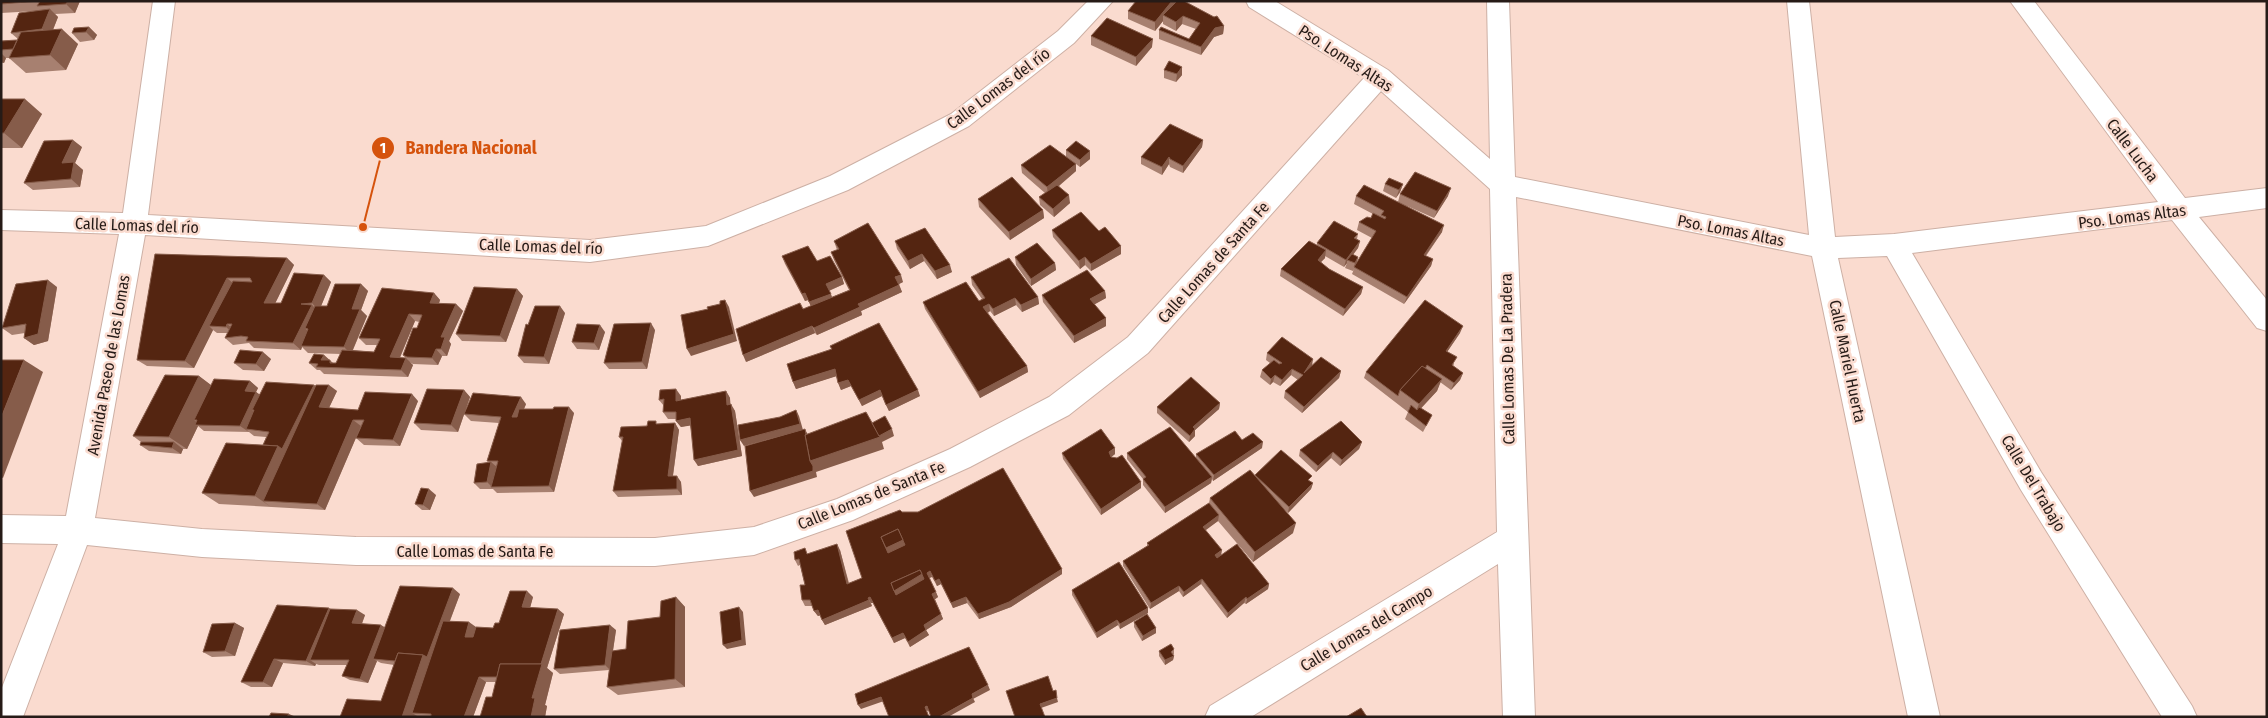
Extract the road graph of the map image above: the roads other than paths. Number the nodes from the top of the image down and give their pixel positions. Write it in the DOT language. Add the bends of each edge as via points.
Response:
graph roads {
  1 [pos="164,1"];
  2 [pos="1102,1"];
  3 [pos="1257,1"];
  4 [pos="1498,1"];
  5 [pos="1798,1"];
  6 [pos="2021,1"];
  7 [pos="1380,76"];
  8 [pos="1503,185"];
  9 [pos="2267,198"];
  10 [pos="2179,210"];
  11 [pos="1,220"];
  12 [pos="134,224"];
  13 [pos="1894,245"];
  14 [pos="1823,248"];
  15 [pos="2267,320"];
  16 [pos="1,529"];
  17 [pos="78,530"];
  18 [pos="1512,539"];
  19 [pos="7,717"];
  20 [pos="1221,717"];
  21 [pos="1519,717"];
  22 [pos="1924,717"];
  23 [pos="2181,717"];
  1 -- 12 [label="street, Avenida Paseo de las Lomas"];
  2 -- 12 [label="street, Calle Lomas del río" via="1066,37 960,120 839,183 708,236 590,251"];
  3 -- 7 [label="street, Pso. Lomas Altas"];
  4 -- 8 [label="street, Calle Lomas De La Pradera"];
  5 -- 14 [label="street, Calle Mariel Huerta"];
  6 -- 10 [label="street, Calle Lucha"];
  7 -- 8 [label="street, Pso. Lomas Altas"];
  7 -- 17 [label="street, Calle Lomas de Santa Fe" via="1138,345 1059,406 960,458 843,510 754,540 654,552 356,550 202,543"];
  8 -- 14 [label="street, Pso. Lomas Altas"];
  8 -- 18 [label="street, Calle Lomas De La Pradera"];
  9 -- 10 [label="street, Pso. Lomas Altas"];
  10 -- 13 [label="street, Pso. Lomas Altas"];
  10 -- 15 [label="street, Calle Lucha"];
  11 -- 12 [label="street, Calle Lomas del río"];
  12 -- 17 [label="street, Avenida Paseo de las Lomas"];
  13 -- 14 [label="street, Pso. Lomas Altas"];
  13 -- 23 [label="street, Calle Del Trabajo" via="2031,481"];
  14 -- 22 [label="street, Calle Mariel Huerta"];
  16 -- 17 [label="street, Calle Lomas de Santa Fe"];
  17 -- 19 [label="street, Avenida Paseo de las Lomas"];
  18 -- 20 [label="street, Calle Lomas del Campo"];
  18 -- 21 [label="street, Calle Lomas De La Pradera"];
}
